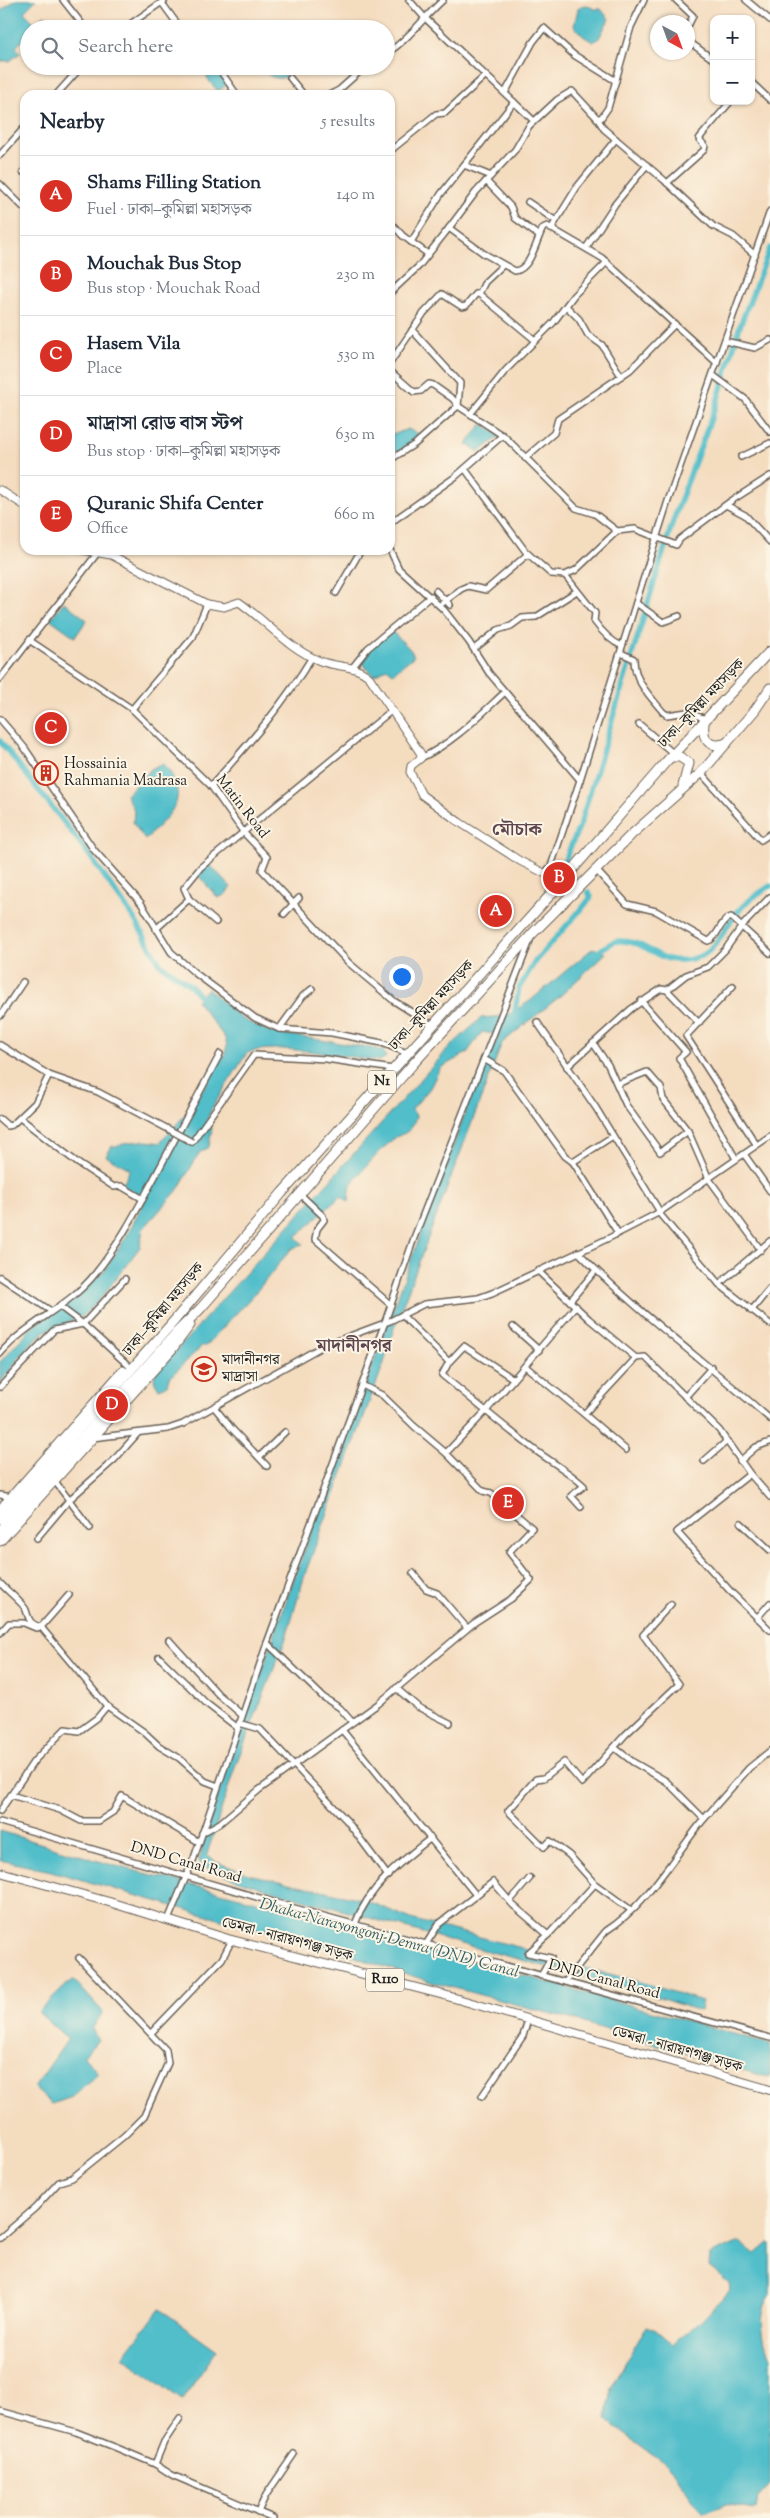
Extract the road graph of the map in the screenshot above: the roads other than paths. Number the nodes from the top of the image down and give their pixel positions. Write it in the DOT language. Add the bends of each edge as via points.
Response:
graph roads {
  1 [pos="63,0"];
  2 [pos="165,0"];
  3 [pos="409,0"];
  4 [pos="443,0"];
  5 [pos="644,0"];
  6 [pos="676,0"];
  7 [pos="746,0"];
  8 [pos="692,15"];
  9 [pos="424,17"];
  10 [pos="79,20"];
  11 [pos="136,20"];
  12 [pos="174,20"];
  13 [pos="770,20"];
  14 [pos="695,46"];
  15 [pos="395,47"];
  16 [pos="710,57"];
  17 [pos="75,75"];
  18 [pos="223,75"];
  19 [pos="356,75"];
  20 [pos="485,76"];
  21 [pos="290,78"];
  22 [pos="616,81"];
  23 [pos="755,86"];
  24 [pos="62,90"];
  25 [pos="234,90"];
  26 [pos="300,90"];
  27 [pos="339,90"];
  28 [pos="505,93"];
  29 [pos="770,100"];
  30 [pos="514,102"];
  31 [pos="728,105"];
  32 [pos="597,118"];
  33 [pos="534,122"];
  34 [pos="20,133"];
  35 [pos="616,139"];
  36 [pos="395,147"];
  37 [pos="0,156"];
  38 [pos="464,164"];
  39 [pos="647,165"];
  40 [pos="491,176"];
  41 [pos="486,181"];
  42 [pos="667,183"];
  43 [pos="0,184"];
  44 [pos="528,202"];
  45 [pos="20,204"];
  46 [pos="770,211"];
  47 [pos="556,221"];
  48 [pos="395,228"];
  49 [pos="448,228"];
  50 [pos="552,229"];
  51 [pos="539,236"];
  52 [pos="411,242"];
  53 [pos="586,248"];
  54 [pos="428,254"];
  55 [pos="755,255"];
  56 [pos="607,262"];
  57 [pos="503,265"];
  58 [pos="395,288"];
  59 [pos="479,294"];
  60 [pos="566,306"];
  61 [pos="675,324"];
  62 [pos="412,330"];
  63 [pos="535,340"];
  64 [pos="770,340"];
  65 [pos="724,341"];
  66 [pos="395,355"];
  67 [pos="717,363"];
  68 [pos="395,375"];
  69 [pos="621,376"];
  70 [pos="714,376"];
  71 [pos="458,406"];
  72 [pos="470,413"];
  73 [pos="770,432"];
  74 [pos="503,435"];
  75 [pos="770,443"];
  76 [pos="741,456"];
  77 [pos="395,457"];
  78 [pos="525,458"];
  79 [pos="465,468"];
  80 [pos="770,476"];
  81 [pos="0,490"];
  82 [pos="20,503"];
  83 [pos="726,505"];
  84 [pos="395,519"];
  85 [pos="617,531"];
  86 [pos="658,539"];
  87 [pos="770,542"];
  88 [pos="528,554"];
  89 [pos="97,555"];
  90 [pos="111,555"];
  91 [pos="358,555"];
  92 [pos="392,555"];
  93 [pos="565,575"];
  94 [pos="436,591"];
  95 [pos="577,591"];
  96 [pos="336,593"];
  97 [pos="431,596"];
  98 [pos="448,602"];
  99 [pos="207,604"];
  100 [pos="440,605"];
  101 [pos="641,606"];
  102 [pos="679,616"];
  103 [pos="29,640"];
  104 [pos="622,646"];
  105 [pos="474,649"];
  106 [pos="770,651"];
  107 [pos="621,652"];
  108 [pos="312,657"];
  109 [pos="352,668"];
  110 [pos="0,679"];
  111 [pos="770,688"];
  112 [pos="505,692"];
  113 [pos="132,709"];
  114 [pos="391,711"];
  115 [pos="0,720"];
  116 [pos="705,721"];
  117 [pos="639,724"];
  118 [pos="727,743"];
  119 [pos="672,755"];
  120 [pos="421,758"];
  121 [pos="701,773"];
  122 [pos="580,780"];
  123 [pos="211,786"];
  124 [pos="682,789"];
  125 [pos="244,834"];
  126 [pos="770,834"];
  127 [pos="596,870"];
  128 [pos="546,873"];
  129 [pos="562,882"];
  130 [pos="770,897"];
  131 [pos="299,898"];
  132 [pos="189,899"];
  133 [pos="294,902"];
  134 [pos="284,914"];
  135 [pos="216,922"];
  136 [pos="741,925"];
  137 [pos="156,929"];
  138 [pos="533,933"];
  139 [pos="769,950"];
  140 [pos="22,982"];
  141 [pos="733,986"];
  142 [pos="312,989"];
  143 [pos="667,990"];
  144 [pos="640,1001"];
  145 [pos="0,1016"];
  146 [pos="537,1022"];
  147 [pos="699,1023"];
  148 [pos="432,1025"];
  149 [pos="279,1028"];
  150 [pos="594,1043"];
  151 [pos="0,1044"];
  152 [pos="407,1053"];
  153 [pos="220,1054"];
  154 [pos="485,1059"];
  155 [pos="567,1067"];
  156 [pos="393,1069"];
  157 [pos="49,1075"];
  158 [pos="617,1084"];
  159 [pos="20,1118"];
  160 [pos="0,1119"];
  161 [pos="688,1131"];
  162 [pos="613,1136"];
  163 [pos="770,1136"];
  164 [pos="756,1144"];
  165 [pos="744,1154"];
  166 [pos="736,1159"];
  167 [pos="573,1162"];
  168 [pos="709,1180"];
  169 [pos="770,1191"];
  170 [pos="303,1197"];
  171 [pos="143,1199"];
  172 [pos="659,1212"];
  173 [pos="618,1233"];
  174 [pos="770,1241"];
  175 [pos="762,1250"];
  176 [pos="578,1252"];
  177 [pos="596,1270"];
  178 [pos="538,1271"];
  179 [pos="0,1277"];
  180 [pos="125,1279"];
  181 [pos="719,1284"];
  182 [pos="770,1288"];
  183 [pos="191,1301"];
  184 [pos="570,1301"];
  185 [pos="391,1304"];
  186 [pos="576,1306"];
  187 [pos="60,1307"];
  188 [pos="201,1308"];
  189 [pos="751,1310"];
  190 [pos="51,1311"];
  191 [pos="401,1316"];
  192 [pos="80,1322"];
  193 [pos="388,1322"];
  194 [pos="770,1324"];
  195 [pos="513,1326"];
  196 [pos="539,1350"];
  197 [pos="0,1354"];
  198 [pos="636,1358"];
  199 [pos="449,1362"];
  200 [pos="128,1365"];
  201 [pos="525,1366"];
  202 [pos="712,1367"];
  203 [pos="512,1378"];
  204 [pos="362,1385"];
  205 [pos="0,1387"];
  206 [pos="685,1397"];
  207 [pos="214,1407"];
  208 [pos="486,1411"];
  209 [pos="584,1414"];
  210 [pos="770,1419"];
  211 [pos="284,1432"];
  212 [pos="139,1433"];
  213 [pos="92,1438"];
  214 [pos="727,1441"];
  215 [pos="770,1442"];
  216 [pos="626,1450"];
  217 [pos="446,1453"];
  218 [pos="259,1457"];
  219 [pos="740,1461"];
  220 [pos="704,1462"];
  221 [pos="267,1466"];
  222 [pos="750,1474"];
  223 [pos="54,1480"];
  224 [pos="0,1495"];
  225 [pos="12,1497"];
  226 [pos="770,1497"];
  227 [pos="69,1500"];
  228 [pos="581,1507"];
  229 [pos="0,1510"];
  230 [pos="0,1519"];
  231 [pos="741,1522"];
  232 [pos="90,1528"];
  233 [pos="0,1532"];
  234 [pos="36,1538"];
  235 [pos="0,1541"];
  236 [pos="770,1550"];
  237 [pos="413,1572"];
  238 [pos="0,1583"];
  239 [pos="69,1595"];
  240 [pos="770,1602"];
  241 [pos="672,1604"];
  242 [pos="757,1618"];
  243 [pos="41,1626"];
  244 [pos="467,1628"];
  245 [pos="770,1630"];
  246 [pos="0,1633"];
  247 [pos="169,1640"];
  248 [pos="267,1643"];
  249 [pos="159,1656"];
  250 [pos="396,1688"];
  251 [pos="107,1706"];
  252 [pos="242,1714"];
  253 [pos="352,1722"];
  254 [pos="450,1723"];
  255 [pos="238,1726"];
  256 [pos="342,1730"];
  257 [pos="615,1748"];
  258 [pos="770,1751"];
  259 [pos="293,1766"];
  260 [pos="218,1786"];
  261 [pos="11,1795"];
  262 [pos="0,1811"];
  263 [pos="704,1819"];
  264 [pos="0,1822"];
  265 [pos="202,1833"];
  266 [pos="431,1838"];
  267 [pos="199,1842"];
  268 [pos="0,1872"];
  269 [pos="187,1876"];
  270 [pos="388,1876"];
  271 [pos="530,1878"];
  272 [pos="595,1884"];
  273 [pos="476,1895"];
  274 [pos="510,1901"];
  275 [pos="631,1910"];
  276 [pos="168,1920"];
  277 [pos="354,1924"];
  278 [pos="548,1935"];
  279 [pos="232,1940"];
  280 [pos="426,1944"];
  281 [pos="80,1958"];
  282 [pos="541,1976"];
  283 [pos="565,1982"];
  284 [pos="528,2020"];
  285 [pos="151,2033"];
  286 [pos="770,2038"];
  287 [pos="770,2090"];
  288 [pos="482,2096"];
  289 [pos="0,2238"];
  290 [pos="0,2411"];
  291 [pos="180,2418"];
  292 [pos="294,2454"];
  293 [pos="155,2464"];
  294 [pos="258,2512"];
  295 [pos="273,2518"];
  1 -- 10 [label="street"];
  2 -- 11 [label="street"];
  2 -- 12 [label="street" via="162,3"];
  3 -- 9 [label="street"];
  4 -- 9 [label="street"];
  5 -- 22 [label="street" via="631,27"];
  6 -- 8 [label="street"];
  7 -- 13 [label="street"];
  9 -- 15 [label="street" via="416,30"];
  9 -- 20 [label="street"];
  14 -- 16 [label="street"];
  17 -- 24 [label="street"];
  18 -- 25 [label="street"];
  19 -- 27 [label="street"];
  20 -- 28 [label="street"];
  20 -- 36 [label="street" via="445,113 436,114"];
  21 -- 26 [label="street"];
  22 -- 28 [label="street" via="574,55 544,28"];
  22 -- 32 [label="street" via="608,108 601,118"];
  23 -- 29 [label="street"];
  28 -- 30 [label="street"];
  30 -- 33 [label="street"];
  30 -- 38 [label="street"];
  31 -- 42 [label="street" via="699,139 705,146 704,150"];
  32 -- 33 [label="street" via="572,91"];
  32 -- 35 [label="street"];
  33 -- 40 [label="street" via="524,132 509,158"];
  34 -- 37 [label="street"];
  35 -- 39 [label="street"];
  35 -- 47 [label="street" via="577,187"];
  38 -- 40 [label="street"];
  38 -- 52 [label="street"];
  39 -- 42 [label="street"];
  39 -- 53 [label="street" via="615,204"];
  40 -- 41 [label="street"];
  41 -- 49 [label="street"];
  41 -- 51 [label="street" via="511,207 515,218"];
  42 -- 55 [label="street" via="713,226 733,236"];
  43 -- 45 [label="street"];
  44 -- 47 [label="street"];
  46 -- 55 [label="street"];
  47 -- 50 [label="street"];
  48 -- 52 [label="street"];
  49 -- 54 [label="street"];
  49 -- 57 [label="street"];
  50 -- 51 [label="street" via="543,228"];
  50 -- 53 [label="street"];
  51 -- 57 [label="street" via="520,271 515,272"];
  52 -- 54 [label="street"];
  53 -- 56 [label="street"];
  54 -- 58 [label="street"];
  55 -- 65 [label="street"];
  56 -- 60 [label="street"];
  56 -- 61 [label="street"];
  57 -- 59 [label="street" via="485,282"];
  59 -- 62 [label="street" via="462,307 446,295 438,296"];
  59 -- 63 [label="street"];
  60 -- 63 [label="street"];
  60 -- 69 [label="street" via="588,335 602,345"];
  61 -- 67 [label="street"];
  61 -- 69 [label="street" via="639,363"];
  62 -- 66 [label="street"];
  62 -- 71 [label="street" via="460,382"];
  63 -- 72 [label="street"];
  64 -- 65 [label="street" via="755,348"];
  65 -- 67 [label="street"];
  67 -- 70 [label="street"];
  68 -- 71 [label="street" via="417,392 429,384 433,385"];
  69 -- 78 [label="street" via="558,419 554,433"];
  70 -- 73 [label="street" via="744,399"];
  70 -- 86 [label="street"];
  71 -- 72 [label="street"];
  71 -- 77 [label="street" via="415,444"];
  72 -- 74 [label="street"];
  74 -- 78 [label="street"];
  74 -- 79 [label="street"];
  75 -- 76 [label="street"];
  78 -- 85 [label="street" via="570,504 595,514"];
  79 -- 84 [label="street"];
  79 -- 88 [label="street"];
  80 -- 83 [label="street"];
  81 -- 82 [label="street"];
  83 -- 86 [label="street" via="676,545"];
  83 -- 87 [label="street" via="745,515"];
  85 -- 86 [label="street" via="636,530"];
  85 -- 93 [label="street" via="582,565"];
  86 -- 101 [label="street"];
  88 -- 93 [label="street" via="551,574"];
  88 -- 98 [label="street" via="486,590 468,586"];
  89 -- 103 [label="street"];
  90 -- 99 [label="street"];
  91 -- 96 [label="street"];
  92 -- 97 [label="street" via="399,569"];
  93 -- 95 [label="street"];
  94 -- 98 [label="street"];
  95 -- 104 [label="street" via="595,613 596,625 611,642"];
  95 -- 105 [label="street" via="536,617 522,618 498,630"];
  97 -- 100 [label="street"];
  97 -- 109 [label="street" via="368,648"];
  98 -- 100 [label="street"];
  99 -- 108 [label="street" via="224,608 239,602"];
  99 -- 113 [label="street" via="193,637"];
  100 -- 105 [label="street"];
  101 -- 102 [label="street" via="663,622"];
  101 -- 104 [label="street"];
  103 -- 110 [label="street"];
  103 -- 113 [label="street, Matin Road"];
  104 -- 107 [label="street"];
  105 -- 112 [label="street"];
  106 -- 116 [label="highway, ঢাকা–কুমিল্লা মহাসড়ক / N1"];
  107 -- 116 [label="street" via="634,659 637,680 663,712 672,715 687,712"];
  107 -- 122 [label="street"];
  108 -- 109 [label="street"];
  108 -- 123 [label="street" via="260,732"];
  109 -- 114 [label="street" via="370,678"];
  111 -- 118 [label="highway, ঢাকা–কুমিল্লা মহাসড়ক / N1"];
  112 -- 120 [label="street" via="467,727"];
  112 -- 122 [label="street"];
  113 -- 123 [label="street, Matin Road"];
  114 -- 120 [label="street" via="416,744"];
  114 -- 125 [label="street"];
  115 -- 137 [label="street" via="24,748 94,850 141,903"];
  116 -- 118 [label="highway" via="704,738 707,742 716,746"];
  116 -- 119 [label="highway, ঢাকা–কুমিল্লা মহাসড়ক / N1"];
  117 -- 119 [label="street"];
  118 -- 121 [label="highway, ঢাকা–কুমিল্লা মহাসড়ক / N1"];
  119 -- 124 [label="highway" via="689,764 688,777"];
  119 -- 129 [label="highway, ঢাকা–কুমিল্লা মহাসড়ক / N1"];
  120 -- 128 [label="street" via="410,766 410,772 422,795 459,822"];
  121 -- 124 [label="highway, ঢাকা–কুমিল্লা মহাসড়ক / N1"];
  121 -- 126 [label="street" via="761,840"];
  122 -- 128 [label="street"];
  123 -- 125 [label="street, Matin Road"];
  124 -- 127 [label="highway, ঢাকা–কুমিল্লা মহাসড়ক / N1"];
  125 -- 132 [label="street" via="201,867 184,888"];
  125 -- 133 [label="street, Matin Road" via="267,857 262,870"];
  127 -- 136 [label="street" via="627,904 656,912 708,941 727,918 732,917"];
  127 -- 138 [label="highway, ঢাকা–কুমিল্লা মহাসড়ক / N1"];
  128 -- 129 [label="street"];
  129 -- 148 [label="highway, ঢাকা–কুমিল্লা মহাসড়ক / N1"];
  130 -- 136 [label="street"];
  131 -- 133 [label="street"];
  132 -- 135 [label="street"];
  132 -- 137 [label="street"];
  133 -- 134 [label="street"];
  133 -- 148 [label="street, Matin Road" via="349,963 394,1000"];
  136 -- 139 [label="street"];
  136 -- 143 [label="street" via="725,950 708,966 686,975"];
  137 -- 149 [label="street" via="171,952 195,973 255,1018"];
  138 -- 154 [label="street"];
  138 -- 170 [label="highway, ঢাকা–কুমিল্লা মহাসড়ক / N1" via="413,1064"];
  140 -- 145 [label="street"];
  141 -- 147 [label="street"];
  142 -- 149 [label="street"];
  143 -- 144 [label="street" via="661,989"];
  143 -- 147 [label="street"];
  144 -- 150 [label="street"];
  144 -- 166 [label="street" via="686,1052 679,1058"];
  146 -- 155 [label="street"];
  147 -- 164 [label="street" via="686,1036"];
  148 -- 152 [label="highway, ঢাকা–কুমিল্লা মহাসড়ক / N1"];
  149 -- 152 [label="street" via="382,1043"];
  150 -- 155 [label="street"];
  150 -- 158 [label="street"];
  151 -- 157 [label="street"];
  152 -- 156 [label="highway, ঢাকা–কুমিল্লা মহাসড়ক / N1"];
  153 -- 171 [label="street"];
  154 -- 167 [label="street" via="504,1070 564,1156"];
  154 -- 185 [label="street" via="445,1156"];
  155 -- 162 [label="street"];
  156 -- 157 [label="street, bridge" via="326,1059 254,1055 192,1142 98,1092"];
  156 -- 183 [label="highway, ঢাকা–কুমিল্লা মহাসড়ক / N1"];
  157 -- 159 [label="street" via="35,1103"];
  158 -- 161 [label="street" via="647,1072"];
  158 -- 161 [label="street" via="626,1105 660,1152"];
  159 -- 160 [label="street" via="8,1126"];
  159 -- 171 [label="street" via="79,1164 114,1187 121,1186"];
  161 -- 168 [label="street"];
  162 -- 167 [label="street"];
  162 -- 172 [label="street"];
  163 -- 164 [label="street"];
  164 -- 165 [label="street"];
  165 -- 166 [label="street"];
  165 -- 169 [label="street"];
  166 -- 168 [label="street"];
  167 -- 173 [label="street"];
  168 -- 172 [label="street"];
  168 -- 175 [label="street"];
  170 -- 185 [label="street" via="323,1216 315,1239"];
  170 -- 188 [label="highway, ঢাকা–কুমিল্লা মহাসড়ক / N1"];
  171 -- 187 [label="street" via="94,1276"];
  172 -- 173 [label="street"];
  172 -- 181 [label="street"];
  173 -- 176 [label="street"];
  174 -- 175 [label="street"];
  175 -- 181 [label="street"];
  176 -- 177 [label="street"];
  176 -- 178 [label="street"];
  177 -- 184 [label="street"];
  177 -- 202 [label="street" via="682,1347"];
  178 -- 184 [label="street"];
  178 -- 191 [label="street" via="478,1298 424,1304"];
  179 -- 190 [label="street"];
  180 -- 192 [label="street"];
  181 -- 189 [label="street"];
  182 -- 189 [label="street"];
  183 -- 200 [label="highway" via="173,1314"];
  183 -- 230 [label="highway, ঢাকা–কুমিল্লা মহাসড়ক / N1"];
  184 -- 186 [label="street"];
  185 -- 193 [label="street"];
  186 -- 196 [label="street"];
  186 -- 198 [label="street"];
  187 -- 190 [label="street"];
  187 -- 192 [label="street"];
  188 -- 213 [label="highway" via="172,1348"];
  188 -- 233 [label="highway, ঢাকা–কুমিল্লা মহাসড়ক / N1"];
  189 -- 194 [label="street"];
  190 -- 197 [label="street" via="11,1340"];
  191 -- 193 [label="street"];
  191 -- 199 [label="street"];
  192 -- 200 [label="street"];
  192 -- 205 [label="street" via="54,1330"];
  193 -- 204 [label="street"];
  193 -- 207 [label="street" via="324,1346"];
  195 -- 196 [label="street"];
  196 -- 201 [label="street"];
  198 -- 206 [label="street" via="645,1357"];
  198 -- 209 [label="street"];
  199 -- 203 [label="street" via="464,1346"];
  199 -- 208 [label="street" via="442,1375"];
  200 -- 225 [label="highway"];
  201 -- 203 [label="street"];
  201 -- 209 [label="street"];
  202 -- 206 [label="street"];
  202 -- 210 [label="street"];
  203 -- 208 [label="street"];
  204 -- 217 [label="street" via="375,1390"];
  204 -- 248 [label="street"];
  206 -- 214 [label="street"];
  207 -- 212 [label="street" via="184,1424"];
  207 -- 218 [label="street"];
  208 -- 217 [label="street"];
  208 -- 228 [label="street" via="584,1486 571,1496"];
  209 -- 216 [label="street"];
  211 -- 218 [label="street"];
  212 -- 213 [label="street"];
  212 -- 227 [label="street"];
  213 -- 223 [label="highway"];
  214 -- 219 [label="street"];
  214 -- 220 [label="street"];
  215 -- 219 [label="street" via="756,1447"];
  217 -- 244 [label="street" via="483,1491 492,1493 532,1528 509,1552 531,1580 511,1599"];
  218 -- 221 [label="street"];
  219 -- 222 [label="street"];
  222 -- 226 [label="street"];
  222 -- 242 [label="street" via="677,1532"];
  223 -- 227 [label="street"];
  223 -- 235 [label="highway"];
  224 -- 225 [label="street"];
  225 -- 229 [label="highway"];
  227 -- 232 [label="street"];
  227 -- 234 [label="street"];
  231 -- 236 [label="street"];
  237 -- 244 [label="street"];
  238 -- 243 [label="street" via="26,1610 28,1618 36,1626"];
  239 -- 243 [label="street"];
  240 -- 242 [label="street"];
  241 -- 257 [label="street" via="643,1635 679,1684"];
  242 -- 245 [label="street"];
  243 -- 246 [label="street" via="9,1624"];
  243 -- 251 [label="street"];
  244 -- 250 [label="street"];
  247 -- 252 [label="street" via="218,1694"];
  248 -- 252 [label="street"];
  248 -- 253 [label="street"];
  249 -- 255 [label="street" via="207,1704"];
  250 -- 253 [label="street"];
  250 -- 254 [label="street" via="418,1707"];
  251 -- 260 [label="street" via="205,1781"];
  251 -- 261 [label="street" via="79,1731 65,1729 34,1761"];
  252 -- 255 [label="street"];
  253 -- 256 [label="street"];
  255 -- 259 [label="street" via="260,1729"];
  255 -- 260 [label="street"];
  256 -- 259 [label="street"];
  256 -- 266 [label="street"];
  257 -- 263 [label="street" via="666,1781"];
  257 -- 272 [label="street" via="582,1783 564,1762 544,1778 536,1779 508,1810 544,1848 550,1841 569,1855"];
  258 -- 263 [label="street" via="749,1768"];
  259 -- 265 [label="street" via="220,1823"];
  259 -- 270 [label="street" via="347,1821"];
  260 -- 265 [label="street"];
  261 -- 262 [label="street"];
  261 -- 267 [label="street" via="60,1810 81,1821 99,1821 113,1812 122,1796"];
  263 -- 275 [label="street"];
  264 -- 269 [label="street, DND Canal Road"];
  265 -- 267 [label="street"];
  266 -- 270 [label="street"];
  266 -- 273 [label="street"];
  267 -- 269 [label="street"];
  268 -- 276 [label="main road, ডেমরা - নারায়ণগঞ্জ সড়ক / R110"];
  269 -- 276 [label="street"];
  269 -- 277 [label="street, DND Canal Road"];
  270 -- 277 [label="street" via="365,1900"];
  271 -- 274 [label="street"];
  272 -- 275 [label="street"];
  272 -- 278 [label="street"];
  273 -- 274 [label="street" via="492,1882"];
  273 -- 280 [label="street" via="439,1924"];
  274 -- 278 [label="street"];
  275 -- 283 [label="street" via="606,1931"];
  276 -- 279 [label="main road, ডেমরা - নারায়ণগঞ্জ সড়ক / R110"];
  277 -- 280 [label="street, DND Canal Road"];
  278 -- 282 [label="street" via="528,1952 551,1958"];
  279 -- 284 [label="main road, ডেমরা - নারায়ণগঞ্জ সড়ক / R110" via="444,1994"];
  279 -- 285 [label="street" via="222,1959"];
  280 -- 282 [label="street, DND Canal Road"];
  281 -- 285 [label="street"];
  282 -- 283 [label="street, DND Canal Road"];
  283 -- 286 [label="street, DND Canal Road"];
  284 -- 287 [label="main road, ডেমরা - নারায়ণগঞ্জ সড়ক / R110"];
  284 -- 288 [label="street" via="523,2036"];
  285 -- 289 [label="street" via="169,2058 144,2116 72,2178 59,2182"];
  290 -- 293 [label="street" via="76,2432"];
  291 -- 293 [label="street" via="164,2442"];
  292 -- 294 [label="street"];
  293 -- 294 [label="street" via="172,2475"];
  294 -- 295 [label="street"];
}
